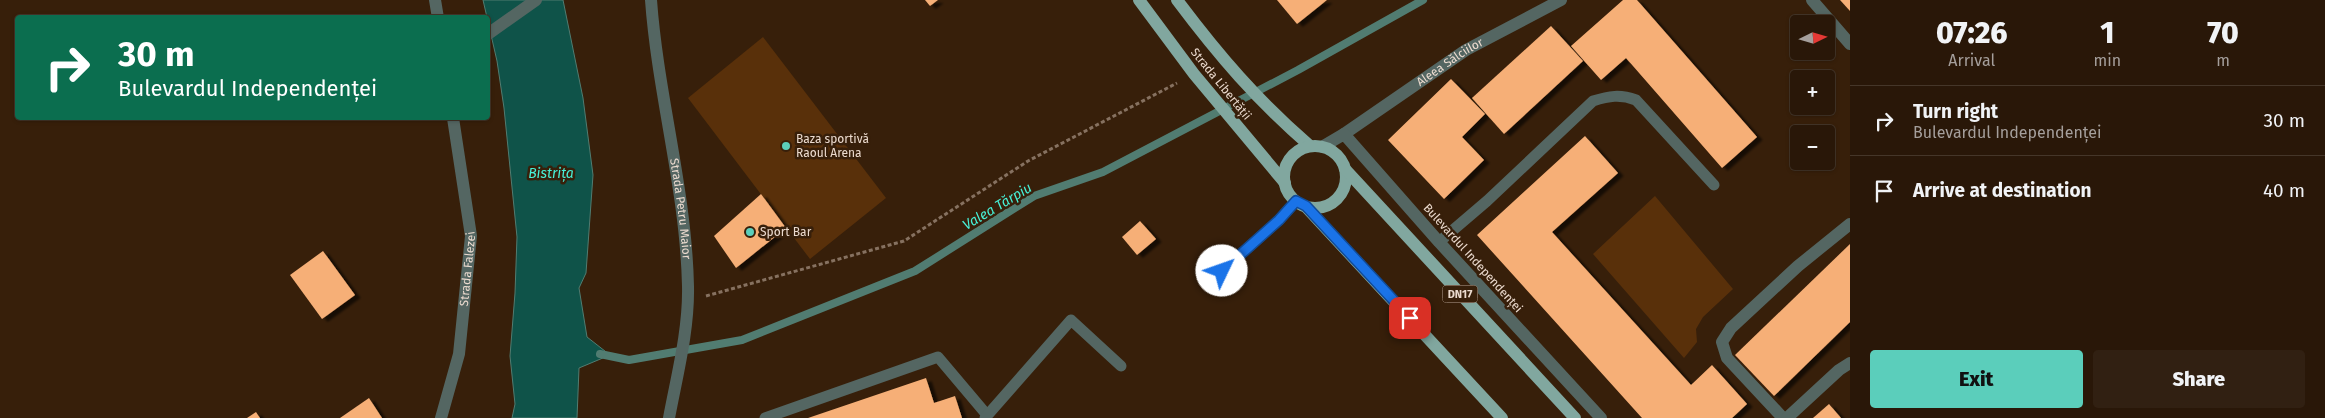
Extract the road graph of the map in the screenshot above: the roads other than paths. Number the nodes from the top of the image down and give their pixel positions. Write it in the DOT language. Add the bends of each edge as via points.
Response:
graph roads {
  1 [pos="435,0"];
  2 [pos="536,0"];
  3 [pos="651,0"];
  4 [pos="1139,0"];
  5 [pos="1177,0"];
  6 [pos="1561,0"];
  7 [pos="1812,0"];
  8 [pos="438,15"];
  9 [pos="490,33"];
  10 [pos="1850,44"];
  11 [pos="453,120"];
  12 [pos="1344,134"];
  13 [pos="1316,146"];
  14 [pos="1345,169"];
  15 [pos="1285,183"];
  16 [pos="1714,185"];
  17 [pos="1301,204"];
  18 [pos="1850,224"];
  19 [pos="1439,242"];
  20 [pos="1222,271"];
  21 [pos="1850,363"];
  22 [pos="1121,366"];
  23 [pos="986,416"];
  24 [pos="441,418"];
  25 [pos="669,418"];
  26 [pos="765,418"];
  27 [pos="1502,418"];
  28 [pos="1575,418"];
  29 [pos="1600,418"];
  30 [pos="1785,418"];
  1 -- 8 [label="street"];
  2 -- 9 [label="street"];
  3 -- 25 [label="street, Strada Petru Maior" via="654,46 684,234 688,280 687,317"];
  4 -- 15 [label="main road, Strada Libertății" via="1194,74"];
  5 -- 13 [label="main road, Strada Libertății / DN17" via="1272,114"];
  6 -- 12 [label="street, Aleea Sălciilor" via="1466,50"];
  7 -- 10 [label="street"];
  11 -- 24 [label="street, Strada Falezei" via="471,236 459,354"];
  12 -- 13 [label="street"];
  12 -- 19 [label="street, Bulevardul Independenței"];
  13 -- 14 [label="main road, DN17" via="1332,151"];
  13 -- 15 [label="main road" via="1300,150 1291,158 1285,170"];
  14 -- 17 [label="main road" via="1346,180 1336,199 1316,208"];
  14 -- 28 [label="main road, DN17"];
  15 -- 17 [label="main road" via="1289,193"];
  16 -- 19 [label="lane" via="1636,100 1610,96 1593,101"];
  17 -- 20 [label="lane"];
  17 -- 27 [label="main road"];
  18 -- 30 [label="street" via="1778,284 1731,328 1722,342 1727,358"];
  19 -- 29 [label="street, Bulevardul Independenței"];
  21 -- 30 [label="street"];
  22 -- 23 [label="lane" via="1071,320"];
  23 -- 26 [label="lane" via="938,357"];
}
